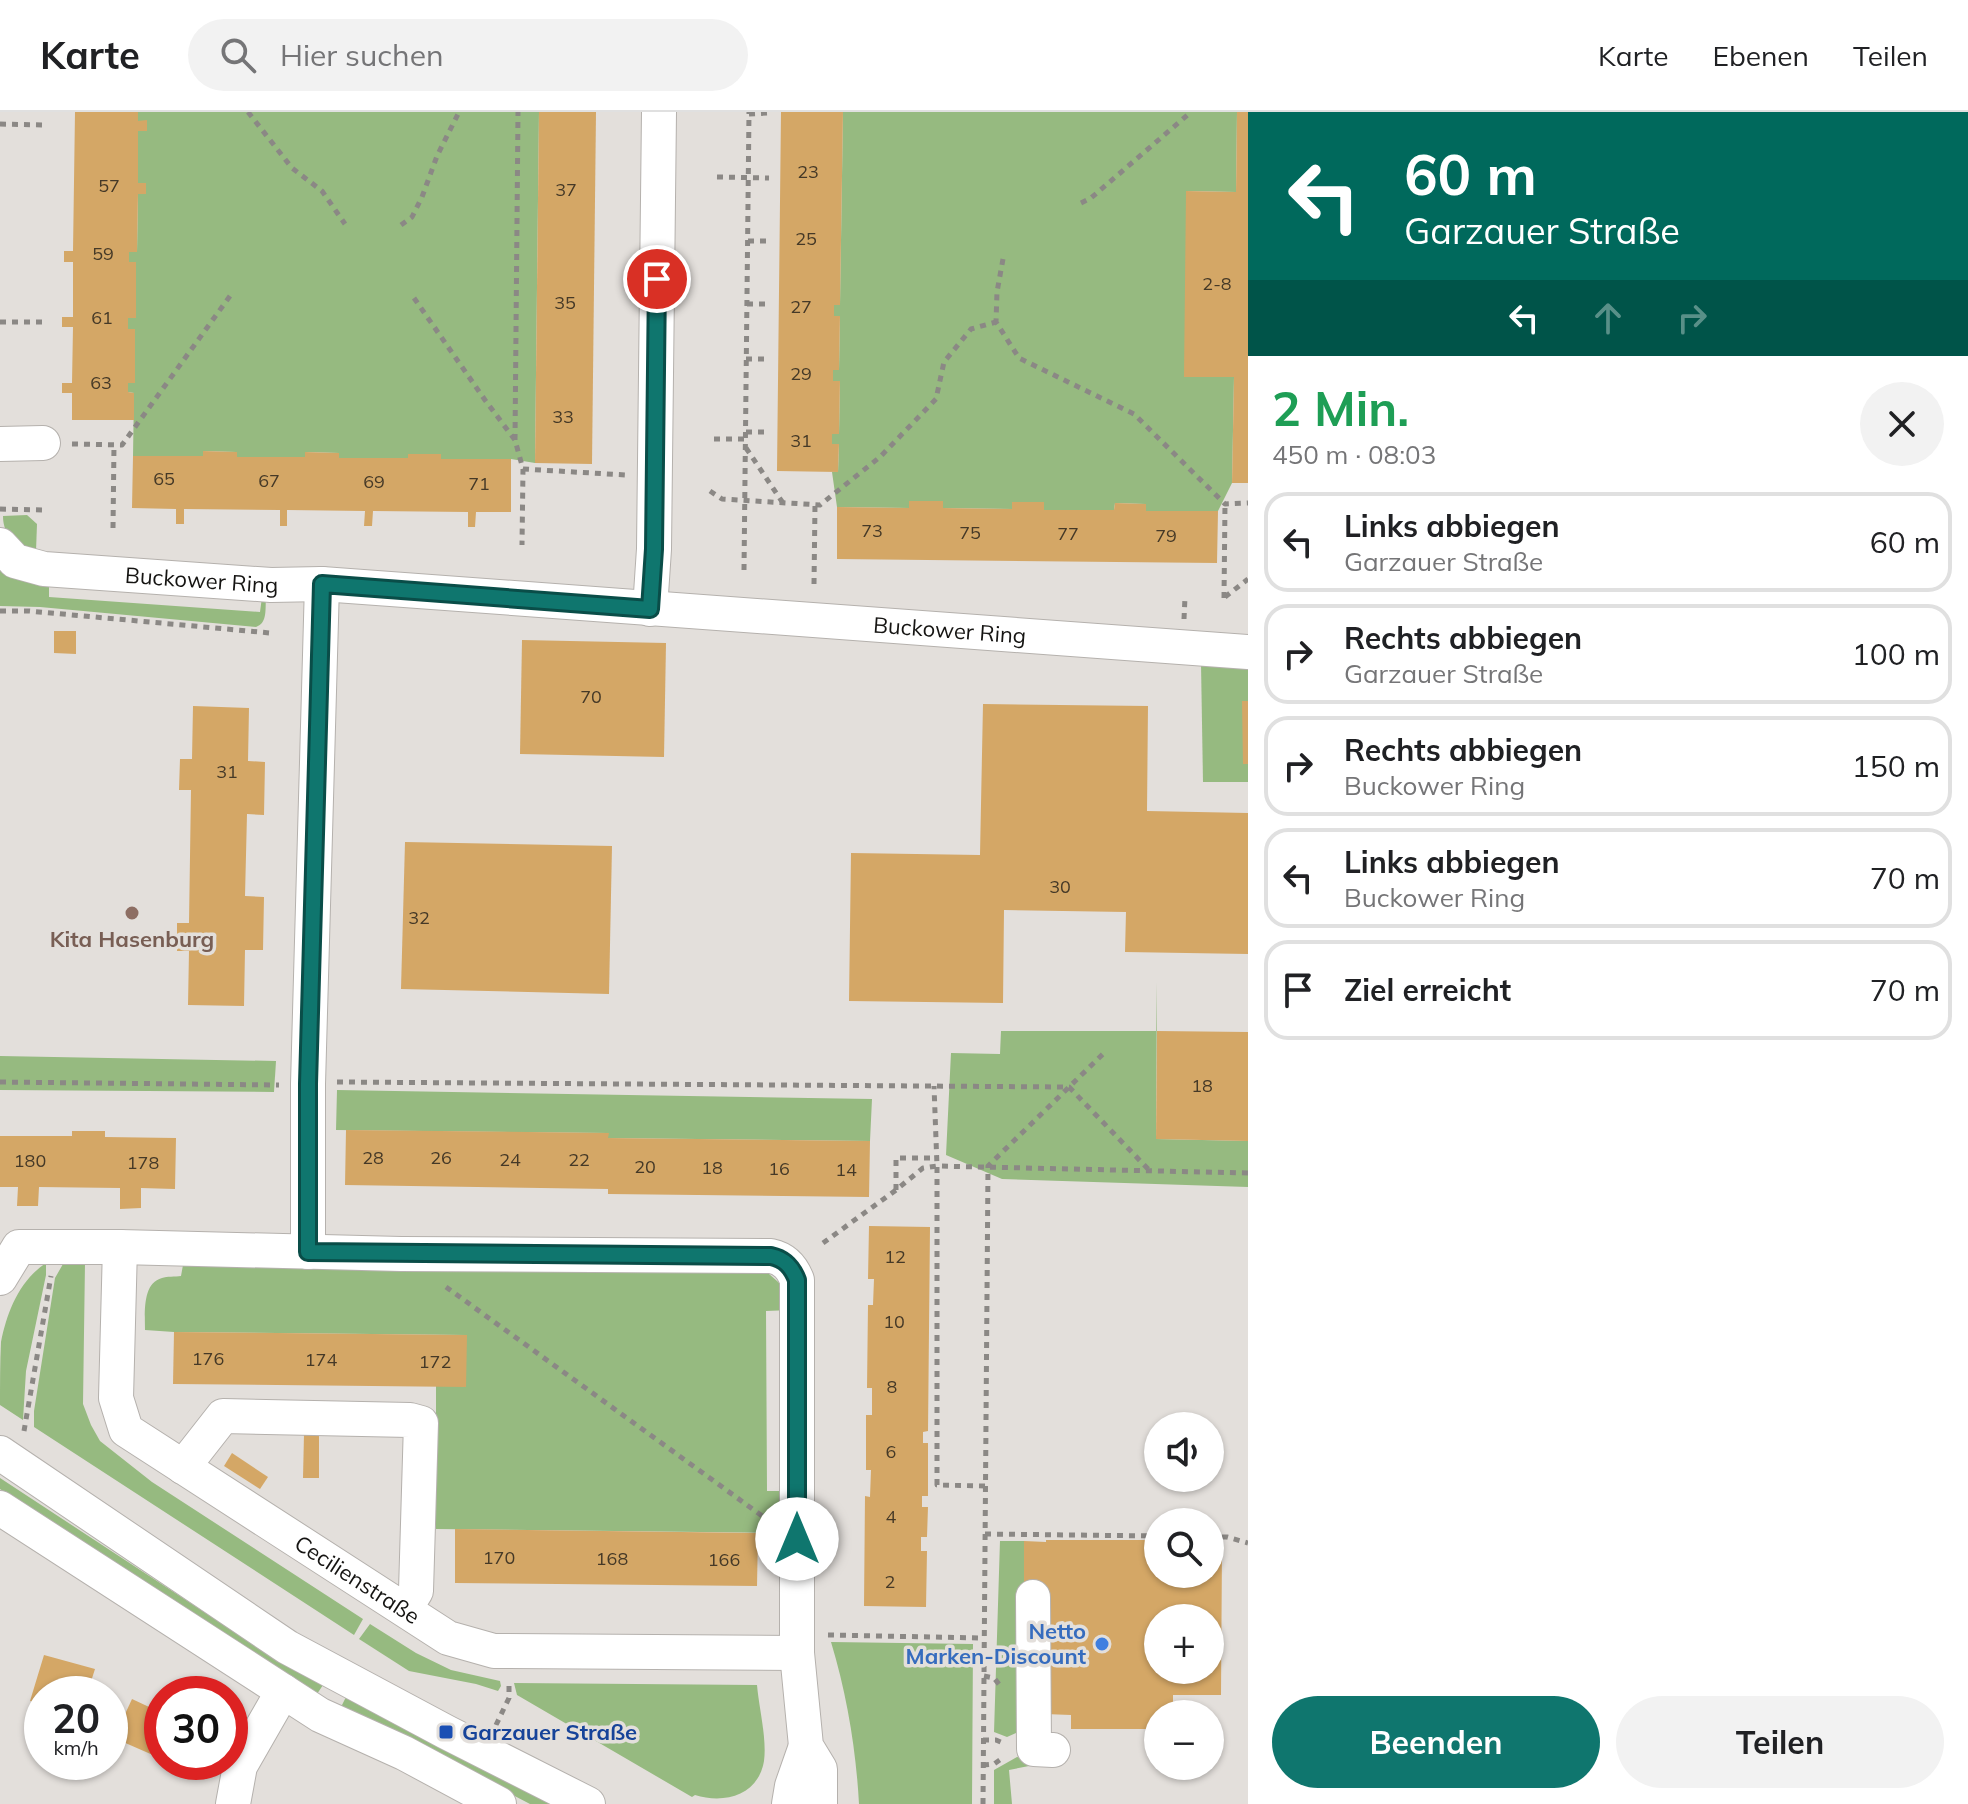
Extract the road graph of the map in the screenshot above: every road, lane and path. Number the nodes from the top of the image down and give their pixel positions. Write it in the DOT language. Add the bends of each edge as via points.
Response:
graph roads {
  1 [pos="248,112"];
  2 [pos="459,112"];
  3 [pos="518,112"];
  4 [pos="659,112"];
  5 [pos="1191,112"];
  6 [pos="749,113"];
  7 [pos="769,113"];
  8 [pos="0,124"];
  9 [pos="47,125"];
  10 [pos="717,177"];
  11 [pos="748,177"];
  12 [pos="769,178"];
  13 [pos="1081,203"];
  14 [pos="345,224"];
  15 [pos="401,225"];
  16 [pos="748,241"];
  17 [pos="770,241"];
  18 [pos="1003,259"];
  19 [pos="230,296"];
  20 [pos="414,298"];
  21 [pos="747,304"];
  22 [pos="769,304"];
  23 [pos="0,322"];
  24 [pos="44,322"];
  25 [pos="996,322"];
  26 [pos="746,359"];
  27 [pos="768,359"];
  28 [pos="766,432"];
  29 [pos="746,435"];
  30 [pos="714,439"];
  31 [pos="515,440"];
  32 [pos="43,443"];
  33 [pos="0,444"];
  34 [pos="114,445"];
  35 [pos="745,446"];
  36 [pos="523,469"];
  37 [pos="655,476"];
  38 [pos="710,491"];
  39 [pos="745,501"];
  40 [pos="1248,503"];
  41 [pos="784,504"];
  42 [pos="1225,504"];
  43 [pos="815,505"];
  44 [pos="0,509"];
  45 [pos="42,510"];
  46 [pos="113,528"];
  47 [pos="0,545"];
  48 [pos="522,545"];
  49 [pos="744,570"];
  50 [pos="1248,579"];
  51 [pos="322,584"];
  52 [pos="814,584"];
  53 [pos="650,609"];
  54 [pos="0,611"];
  55 [pos="270,633"];
  56 [pos="1248,652"];
  57 [pos="1106,1051"];
  58 [pos="0,1082"];
  59 [pos="300,1085"];
  60 [pos="934,1086"];
  61 [pos="1069,1087"];
  62 [pos="937,1158"];
  63 [pos="937,1166"];
  64 [pos="988,1166"];
  65 [pos="1149,1170"];
  66 [pos="1248,1173"];
  67 [pos="896,1190"];
  68 [pos="823,1243"];
  69 [pos="55,1247"];
  70 [pos="120,1247"];
  71 [pos="308,1252"];
  72 [pos="401,1254"];
  73 [pos="0,1278"];
  74 [pos="12,1443"];
  75 [pos="183,1467"];
  76 [pos="985,1486"];
  77 [pos="0,1508"];
  78 [pos="775,1525"];
  79 [pos="985,1534"];
  80 [pos="1144,1536"];
  81 [pos="1224,1537"];
  82 [pos="1248,1543"];
  83 [pos="1033,1597"];
  84 [pos="405,1609"];
  85 [pos="984,1638"];
  86 [pos="810,1644"];
  87 [pos="283,1691"];
  88 [pos="806,1746"];
  89 [pos="1053,1750"];
  90 [pos="233,1804"];
  91 [pos="499,1804"];
  92 [pos="588,1804"];
  93 [pos="789,1804"];
  94 [pos="820,1804"];
  95 [pos="983,1804"];
  1 -- 14 [label="path" via="292,168 322,191"];
  2 -- 15 [label="path" via="412,217"];
  3 -- 31 [label="path"];
  4 -- 37 [label="street"];
  5 -- 13 [label="path"];
  6 -- 7 [label="path"];
  6 -- 11 [label="path"];
  8 -- 9 [label="path"];
  10 -- 11 [label="path"];
  11 -- 12 [label="path"];
  11 -- 16 [label="path"];
  16 -- 17 [label="path"];
  16 -- 21 [label="path"];
  18 -- 25 [label="path"];
  19 -- 34 [label="path" via="122,445"];
  20 -- 31 [label="path"];
  21 -- 22 [label="path"];
  21 -- 26 [label="path"];
  23 -- 24 [label="path"];
  25 -- 42 [label="path" via="1019,358 1134,414"];
  25 -- 43 [label="path" via="971,329 944,362 936,399 880,457"];
  26 -- 27 [label="path"];
  26 -- 29 [label="path"];
  28 -- 29 [label="path"];
  29 -- 30 [label="path"];
  29 -- 35 [label="path"];
  31 -- 36 [label="path"];
  32 -- 33 [label="street"];
  32 -- 34 [label="path"];
  34 -- 46 [label="path"];
  35 -- 39 [label="path"];
  35 -- 41 [label="path"];
  36 -- 37 [label="path"];
  36 -- 48 [label="path"];
  37 -- 53 [label="street"];
  38 -- 39 [label="path" via="722,499"];
  39 -- 41 [label="path"];
  39 -- 49 [label="path"];
  40 -- 42 [label="path"];
  41 -- 43 [label="path"];
  42 -- 50 [label="path" via="1224,598"];
  43 -- 52 [label="path"];
  44 -- 45 [label="path"];
  47 -- 51 [label="street, Buckower Ring" via="15,561 44,569"];
  51 -- 53 [label="street, Buckower Ring"];
  51 -- 59 [label="street"];
  53 -- 56 [label="street, Buckower Ring"];
  54 -- 55 [label="path"];
  57 -- 61 [label="path"];
  58 -- 59 [label="path"];
  59 -- 60 [label="path"];
  59 -- 71 [label="street"];
  60 -- 61 [label="path"];
  60 -- 62 [label="path"];
  61 -- 64 [label="path"];
  61 -- 65 [label="path"];
  62 -- 63 [label="path"];
  62 -- 67 [label="path" via="896,1158"];
  63 -- 64 [label="path"];
  63 -- 67 [label="path" via="923,1168"];
  63 -- 76 [label="path" via="937,1485"];
  64 -- 65 [label="path"];
  64 -- 76 [label="path"];
  65 -- 66 [label="path"];
  67 -- 68 [label="path"];
  69 -- 70 [label="street"];
  69 -- 73 [label="street" via="19,1247"];
  69 -- 74 [label="path"];
  70 -- 71 [label="street"];
  70 -- 75 [label="street, Cecilienstraße" via="116,1398 126,1430"];
  71 -- 72 [label="street"];
  72 -- 78 [label="path"];
  72 -- 86 [label="street" via="771,1256 794,1270"];
  74 -- 92 [label="street" via="287,1647"];
  75 -- 84 [label="street, Cecilienstraße"];
  75 -- 84 [label="street" via="223,1416 421,1423 416,1591"];
  76 -- 79 [label="path"];
  77 -- 87 [label="street"];
  79 -- 80 [label="path"];
  79 -- 85 [label="path"];
  81 -- 82 [label="path"];
  83 -- 89 [label="street" via="1034,1749"];
  84 -- 86 [label="street, Cecilienstraße" via="448,1638 494,1651"];
  85 -- 86 [label="path"];
  85 -- 95 [label="path"];
  86 -- 88 [label="street"];
  87 -- 90 [label="street" via="240,1766"];
  87 -- 91 [label="street" via="320,1715"];
  88 -- 93 [label="street"];
  88 -- 94 [label="street" via="820,1769"];
}
